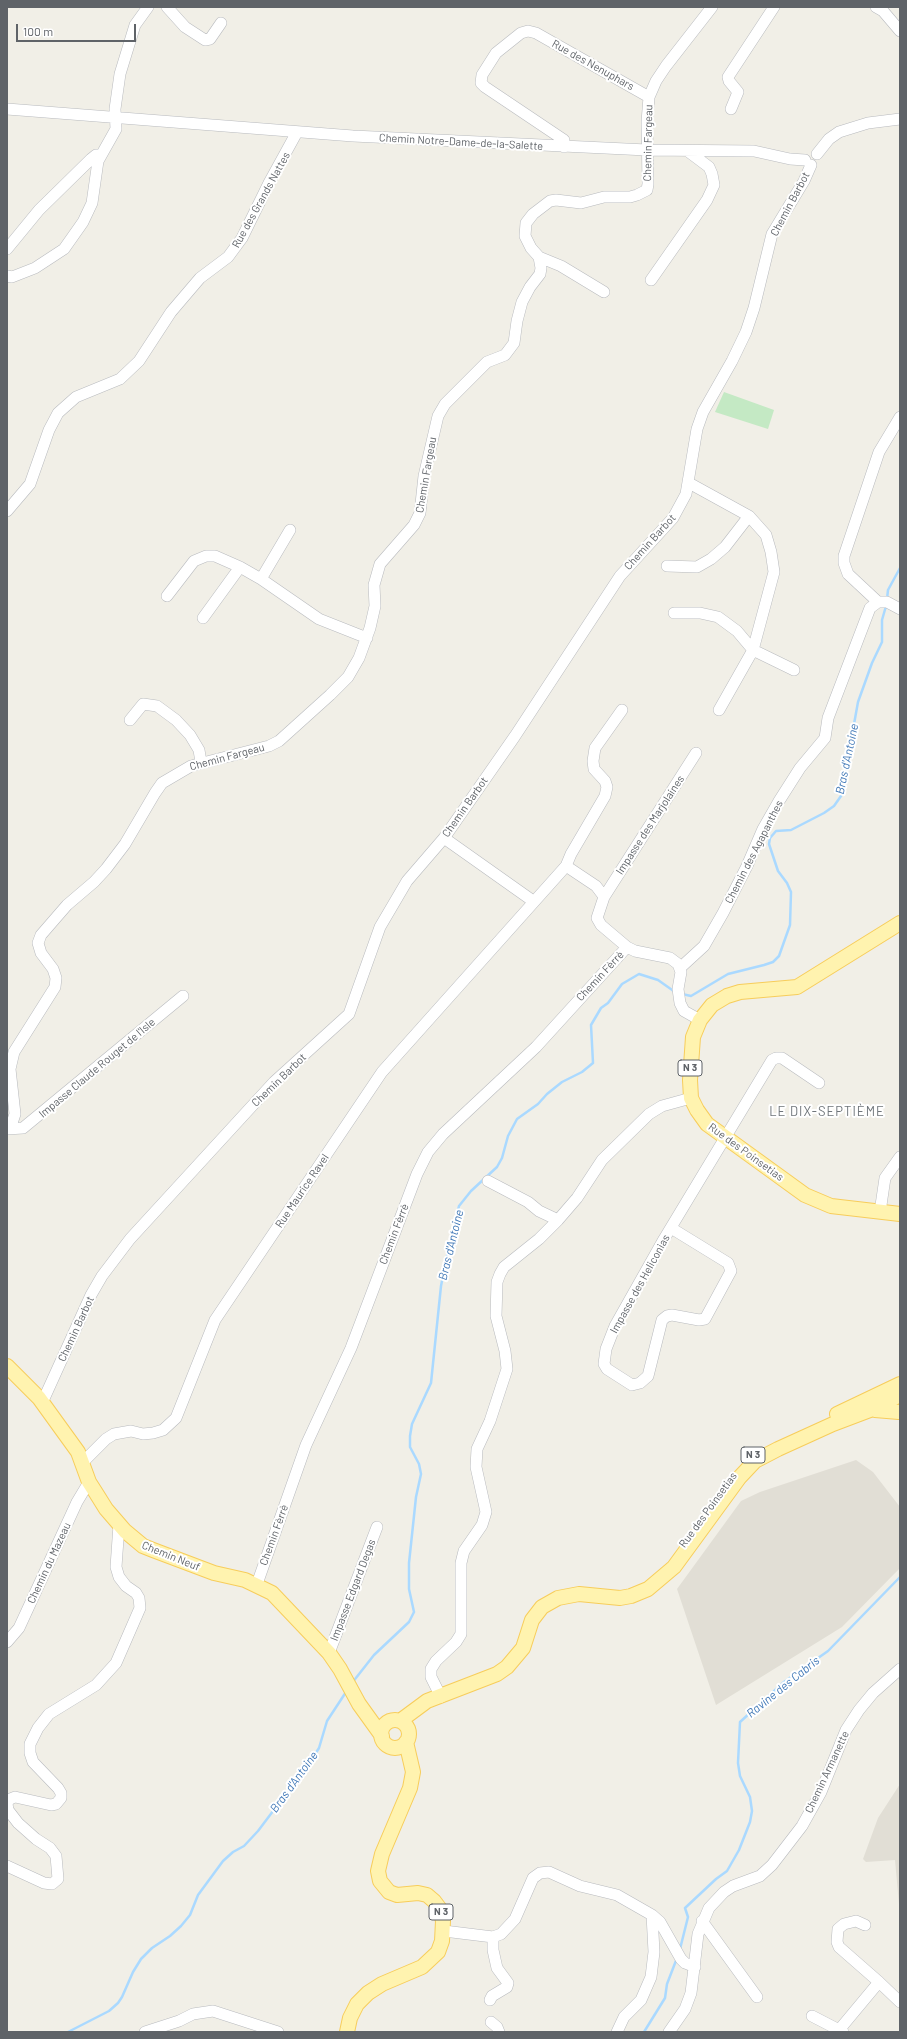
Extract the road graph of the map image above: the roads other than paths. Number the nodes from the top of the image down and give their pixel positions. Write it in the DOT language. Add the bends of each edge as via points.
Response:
graph roads {
  1 [pos="148,7"];
  2 [pos="167,7"];
  3 [pos="712,7"];
  4 [pos="774,7"];
  5 [pos="881,8"];
  6 [pos="221,23"];
  7 [pos="900,31"];
  8 [pos="649,97"];
  9 [pos="7,109"];
  10 [pos="731,109"];
  11 [pos="117,119"];
  12 [pos="900,119"];
  13 [pos="297,132"];
  14 [pos="564,147"];
  15 [pos="647,150"];
  16 [pos="689,152"];
  17 [pos="100,155"];
  18 [pos="808,162"];
  19 [pos="7,249"];
  20 [pos="539,257"];
  21 [pos="7,276"];
  22 [pos="651,280"];
  23 [pos="604,292"];
  24 [pos="900,417"];
  25 [pos="689,483"];
  26 [pos="7,511"];
  27 [pos="749,516"];
  28 [pos="290,530"];
  29 [pos="667,566"];
  30 [pos="240,567"];
  31 [pos="261,579"];
  32 [pos="167,596"];
  33 [pos="878,602"];
  34 [pos="900,610"];
  35 [pos="674,613"];
  36 [pos="203,618"];
  37 [pos="367,638"];
  38 [pos="753,650"];
  39 [pos="794,670"];
  40 [pos="622,710"];
  41 [pos="719,710"];
  42 [pos="130,720"];
  43 [pos="696,753"];
  44 [pos="201,762"];
  45 [pos="444,838"];
  46 [pos="566,866"];
  47 [pos="604,897"];
  48 [pos="533,901"];
  49 [pos="900,923"];
  50 [pos="627,947"];
  51 [pos="680,968"];
  52 [pos="183,996"];
  53 [pos="700,1020"];
  54 [pos="819,1083"];
  55 [pos="691,1098"];
  56 [pos="7,1128"];
  57 [pos="726,1137"];
  58 [pos="900,1157"];
  59 [pos="488,1181"];
  60 [pos="880,1212"];
  61 [pos="900,1214"];
  62 [pos="558,1220"];
  63 [pos="671,1228"];
  64 [pos="7,1366"];
  65 [pos="897,1397"];
  66 [pos="42,1403"];
  67 [pos="82,1463"];
  68 [pos="89,1482"];
  69 [pos="119,1525"];
  70 [pos="377,1527"];
  71 [pos="257,1584"];
  72 [pos="655,1585"];
  73 [pos="7,1642"];
  74 [pos="329,1653"];
  75 [pos="900,1669"];
  76 [pos="438,1698"];
  77 [pos="363,1710"];
  78 [pos="400,1733"];
  79 [pos="7,1804"];
  80 [pos="7,1866"];
  81 [pos="652,1915"];
  82 [pos="702,1921"];
  83 [pos="865,1925"];
  84 [pos="444,1931"];
  85 [pos="493,1937"];
  86 [pos="695,1967"];
  87 [pos="879,1982"];
  88 [pos="757,1997"];
  89 [pos="490,2000"];
  90 [pos="900,2002"];
  91 [pos="812,2016"];
  92 [pos="491,2022"];
  93 [pos="841,2031"];
  94 [pos="145,2032"];
  95 [pos="278,2032"];
  96 [pos="347,2032"];
  97 [pos="499,2032"];
  98 [pos="617,2032"];
  99 [pos="669,2032"];
  1 -- 11 [label="street" via="135,25 120,74 115,109"];
  2 -- 6 [label="street" via="185,26 205,40 210,39"];
  3 -- 8 [label="street, Chemin Fargeau" via="666,66"];
  4 -- 10 [label="street" via="728,77 738,92"];
  5 -- 7 [label="street"];
  8 -- 14 [label="street, Rue des Nenuphars" via="536,33 521,33 496,54 482,75 481,83 564,140"];
  8 -- 15 [label="street, Chemin Fargeau"];
  9 -- 11 [label="street, Chemin Notre-Dame-de-la-Salette"];
  11 -- 13 [label="street, Chemin Notre-Dame-de-la-Salette"];
  11 -- 17 [label="street" via="116,130"];
  12 -- 18 [label="street, Chemin Barbot" via="868,123 838,132 817,154 817,162"];
  13 -- 14 [label="street, Chemin Notre-Dame-de-la-Salette"];
  13 -- 26 [label="street, Rue des Grands Nattes" via="242,238 228,257 200,278 171,312 139,361 120,379 76,397 58,413 49,430 30,484"];
  14 -- 15 [label="street, Chemin Notre-Dame-de-la-Salette"];
  15 -- 16 [label="street, Chemin Notre-Dame-de-la-Salette"];
  15 -- 20 [label="street, Chemin Fargeau" via="648,184 643,192 630,197 604,197 581,203 556,200 546,203 533,214 526,223 524,236"];
  16 -- 18 [label="street, Chemin Notre-Dame-de-la-Salette" via="754,151"];
  16 -- 22 [label="street" via="709,167 714,185 707,200"];
  17 -- 19 [label="street" via="91,159 39,210"];
  17 -- 21 [label="street" via="92,203 83,222 64,249 35,268 12,277"];
  18 -- 25 [label="street, Chemin Barbot" via="804,181 772,234 762,282 746,332 703,412 697,429"];
  20 -- 23 [label="street" via="561,266"];
  20 -- 37 [label="street, Chemin Fargeau" via="540,274 522,302 512,348 505,355 487,362 445,404 438,416 425,469 420,513 414,525 380,564 374,585 375,606"];
  24 -- 33 [label="street" via="879,452 844,556 848,574"];
  25 -- 27 [label="street"];
  25 -- 45 [label="street, Chemin Barbot" via="682,504 673,518 620,576 515,736"];
  27 -- 29 [label="street" via="725,547 711,560 697,567"];
  27 -- 38 [label="street" via="766,535 772,552 774,572"];
  28 -- 31 [label="street"];
  30 -- 31 [label="street"];
  30 -- 32 [label="street" via="215,556 200,557"];
  30 -- 36 [label="street"];
  31 -- 37 [label="street" via="319,619"];
  33 -- 34 [label="street" via="887,602"];
  33 -- 51 [label="street, Chemin des Agapanthes" via="870,608 845,668 828,718 825,738 800,768 779,801 763,829 724,913 704,946"];
  35 -- 38 [label="street" via="700,613 718,617 737,631"];
  37 -- 44 [label="street, Chemin Fargeau" via="359,658 339,687 279,741 269,746"];
  38 -- 39 [label="street"];
  38 -- 41 [label="street"];
  40 -- 46 [label="street, Rue Maurice Ravel" via="595,748 594,769 605,781 605,796"];
  42 -- 44 [label="street" via="143,704 157,706 176,720 190,735 199,750"];
  43 -- 47 [label="street, Impasse des Marjolaines"];
  44 -- 56 [label="street, Chemin Fargeau" via="162,783 125,844 106,868 41,934 38,942 41,953 53,969 55,987 14,1052 10,1069 15,1114"];
  45 -- 48 [label="street"];
  45 -- 66 [label="street, Chemin Barbot" via="407,881 380,928 349,1014 274,1082 130,1239 102,1276"];
  46 -- 47 [label="street" via="596,886"];
  46 -- 48 [label="street, Rue Maurice Ravel"];
  47 -- 50 [label="street, Impasse des Marjolaines" via="597,918 601,925"];
  48 -- 67 [label="street, Rue Maurice Ravel" via="382,1072 215,1320 176,1418 163,1430 153,1433 131,1431 114,1434 106,1438"];
  49 -- 53 [label="main road, Rue des Poinsetias / N 3" via="797,988 740,992 727,996 712,1005"];
  50 -- 51 [label="street" via="670,958"];
  50 -- 71 [label="street, Chemin Fèrrè" via="536,1047 443,1134 428,1152 417,1174 351,1348 306,1445"];
  51 -- 53 [label="street" via="680,1003 684,1011"];
  52 -- 56 [label="street, Impasse Claude Rouget de l'Isle" via="23,1128"];
  53 -- 55 [label="main road, Rue des Poinsetias / N 3" via="693,1036 690,1055"];
  54 -- 57 [label="street, Impasse des Heliconias" via="782,1058 772,1060"];
  55 -- 57 [label="main road, Rue des Poinsetias / N 3" via="707,1124"];
  55 -- 62 [label="street" via="662,1106 649,1114 602,1160 577,1198"];
  57 -- 60 [label="main road, Rue des Poinsetias / N 3" via="804,1195 818,1202"];
  57 -- 63 [label="street, Impasse des Heliconias"];
  58 -- 60 [label="street" via="885,1178"];
  59 -- 62 [label="street"];
  60 -- 61 [label="main road, Rue des Poinsetias / N 3"];
  62 -- 76 [label="street" via="504,1267 497,1282 496,1316 507,1369 490,1421 477,1449 476,1467 486,1512 482,1525 464,1551 461,1563 461,1634 431,1669"];
  63 -- 63 [label="street, Impasse des Heliconias" via="728,1263 731,1271 705,1319 672,1315 662,1320 648,1376 640,1383 632,1385 607,1369 604,1364 606,1349 615,1326"];
  64 -- 66 [label="main road, Chemin Neuf"];
  65 -- 72 [label="main road, Rue des Poinsetias / N 3" via="881,1409 870,1410 833,1424 755,1461 738,1478 674,1567"];
  65 -- 72 [label="main road, Rue des Poinsetias / N 3" via="756,1453 744,1462 732,1475"];
  66 -- 67 [label="main road, Chemin Neuf" via="78,1452"];
  67 -- 68 [label="main road, Chemin Neuf"];
  68 -- 69 [label="main road, Chemin Neuf"];
  68 -- 73 [label="street, Chemin du Mazeau" via="77,1502 19,1628"];
  69 -- 71 [label="main road, Chemin Neuf" via="143,1546 214,1573"];
  69 -- 79 [label="street" via="116,1567 119,1577 140,1598 140,1608 116,1663 96,1685 49,1714 30,1744 32,1762 58,1788 61,1798 56,1804 50,1805 15,1797"];
  70 -- 74 [label="street, Impasse Edgard Degas"];
  71 -- 74 [label="main road, Chemin Neuf" via="272,1593"];
  72 -- 76 [label="main road, Rue des Poinsetias / N 3" via="641,1593 620,1598 579,1594 558,1598 542,1607 532,1620 523,1648 507,1667 498,1674"];
  74 -- 77 [label="main road, Chemin Neuf"];
  75 -- 82 [label="street, Chemin Armanette" via="873,1693 859,1710 846,1730 820,1792 802,1826 772,1865 760,1876 724,1892 709,1908"];
  76 -- 78 [label="main road, Rue des Poinsetias / N 3"];
  77 -- 78 [label="main road"];
  77 -- 78 [label="main road, Chemin Neuf / N 3" via="388,1746"];
  78 -- 84 [label="main road, N 3" via="407,1792 382,1854 378,1870 380,1881 389,1892 397,1895 427,1895 440,1909"];
  79 -- 80 [label="street" via="8,1810 18,1823 50,1848 56,1856 58,1879 52,1884 44,1883"];
  81 -- 85 [label="street" via="617,1895 580,1886 544,1872 533,1878 515,1919 507,1930"];
  81 -- 86 [label="street" via="660,1922 681,1959"];
  81 -- 98 [label="street" via="654,1952 651,1977 641,2000 624,2017"];
  82 -- 86 [label="street, Chemin Armanette"];
  82 -- 88 [label="street"];
  83 -- 87 [label="street" via="856,1921 844,1924 838,1929 837,1942 839,1947"];
  84 -- 85 [label="street"];
  84 -- 96 [label="main road, N 3" via="438,1952 431,1961 368,1993 350,2018"];
  85 -- 89 [label="street" via="497,1968 508,1983"];
  86 -- 99 [label="street, Chemin Armanette" via="691,1993 685,2009"];
  87 -- 90 [label="street"];
  87 -- 93 [label="street"];
  91 -- 93 [label="street"];
  92 -- 97 [label="street"];
  94 -- 95 [label="street" via="193,2014 213,2011"];
}
